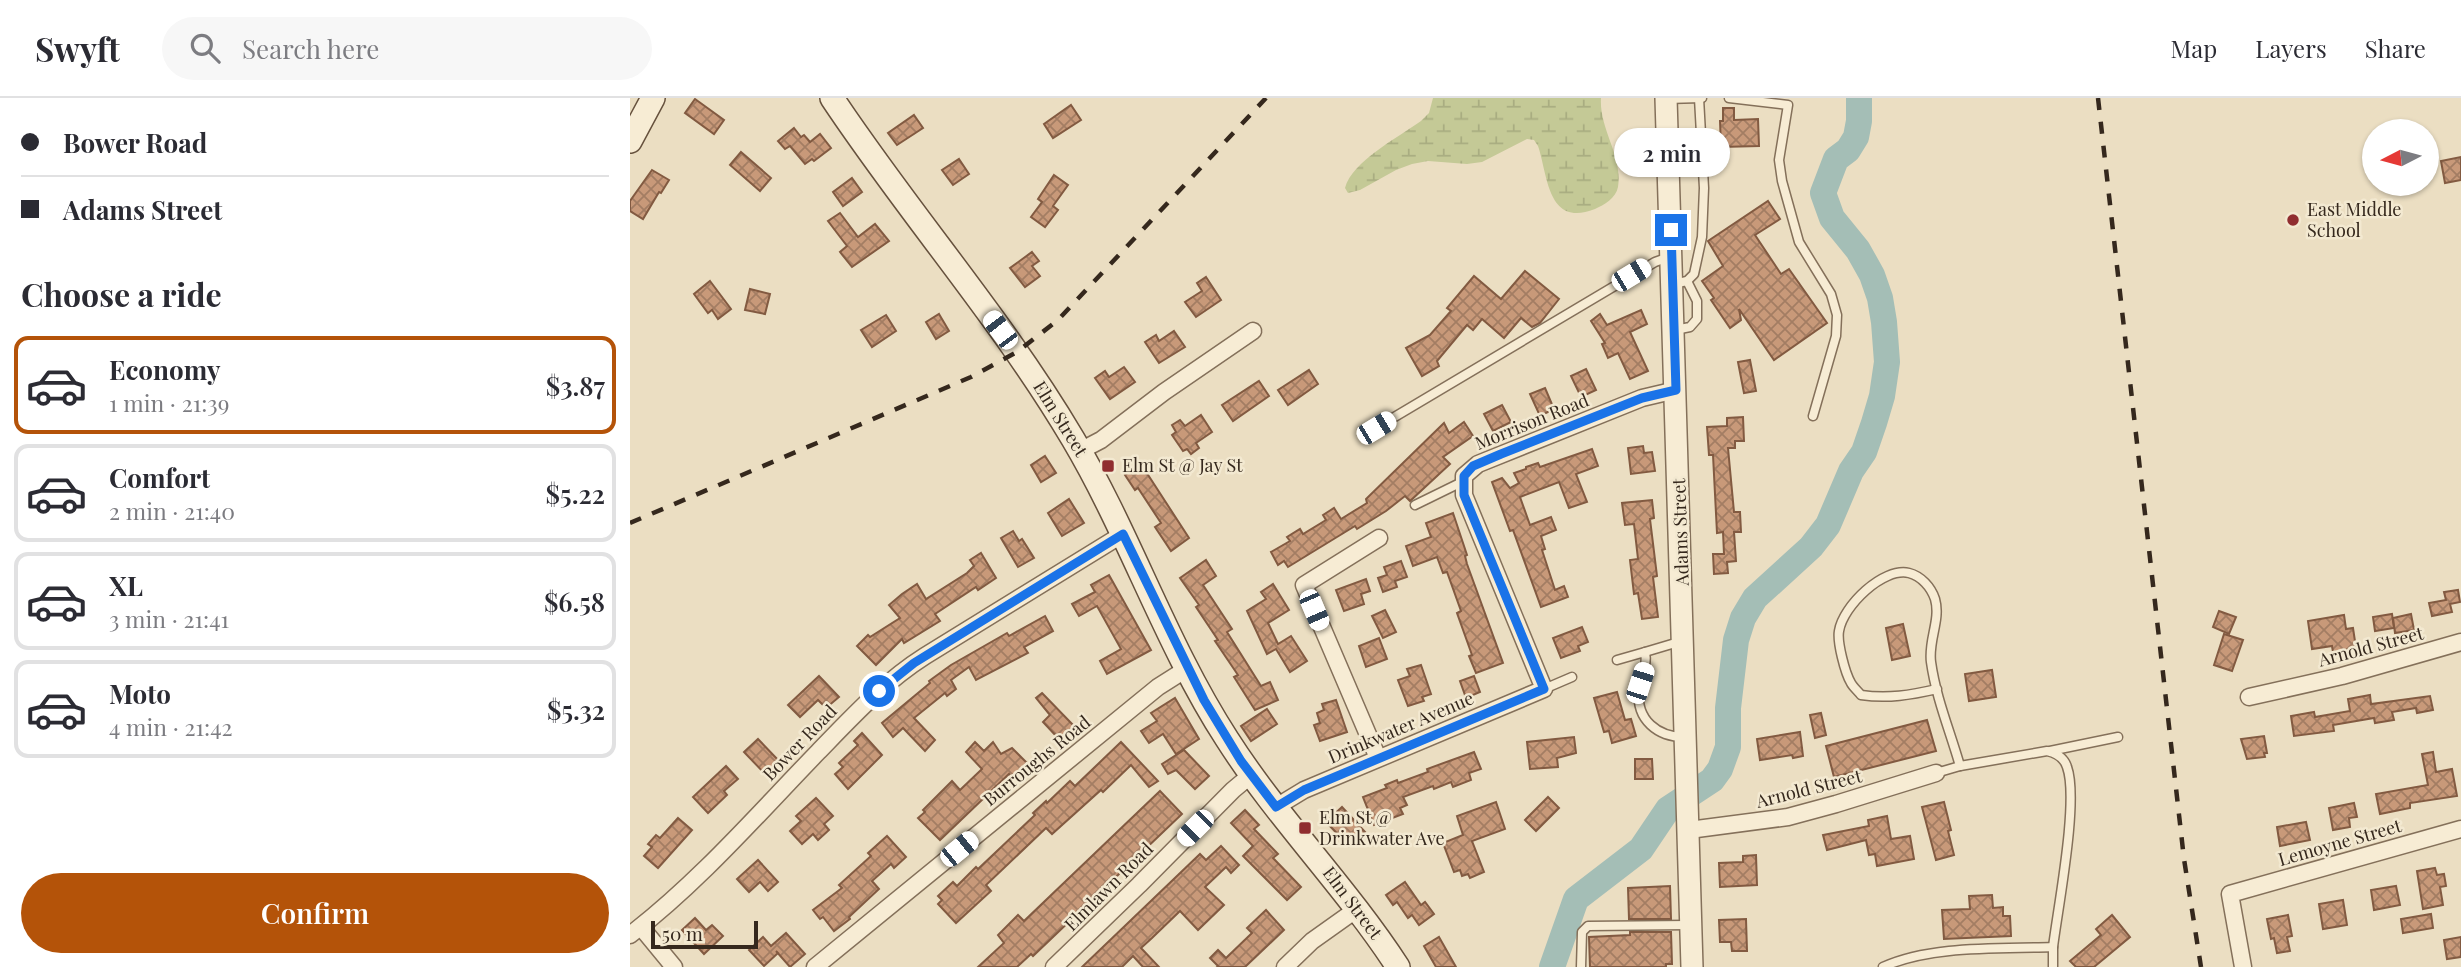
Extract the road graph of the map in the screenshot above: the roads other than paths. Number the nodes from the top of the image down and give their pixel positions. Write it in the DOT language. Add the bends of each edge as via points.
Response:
graph roads {
  1 [pos="653,98"];
  2 [pos="832,98"];
  3 [pos="1666,98"];
  4 [pos="1701,98"];
  5 [pos="1729,98"];
  6 [pos="630,141"];
  7 [pos="1672,257"];
  8 [pos="1680,283"];
  9 [pos="1253,331"];
  10 [pos="1676,390"];
  11 [pos="1813,416"];
  12 [pos="1376,428"];
  13 [pos="1080,452"];
  14 [pos="1462,482"];
  15 [pos="1415,505"];
  16 [pos="1123,534"];
  17 [pos="1379,538"];
  18 [pos="1684,641"];
  19 [pos="2461,642"];
  20 [pos="1645,652"];
  21 [pos="1617,660"];
  22 [pos="1188,668"];
  23 [pos="1572,677"];
  24 [pos="1544,689"];
  25 [pos="1937,689"];
  26 [pos="2249,696"];
  27 [pos="1687,737"];
  28 [pos="2118,737"];
  29 [pos="2047,751"];
  30 [pos="1378,758"];
  31 [pos="1960,766"];
  32 [pos="1936,774"];
  33 [pos="1251,775"];
  34 [pos="1276,807"];
  35 [pos="1689,820"];
  36 [pos="2461,829"];
  37 [pos="1357,909"];
  38 [pos="1691,925"];
  39 [pos="636,931"];
  40 [pos="2053,947"];
  41 [pos="674,967"];
  42 [pos="815,967"];
  43 [pos="1054,967"];
  44 [pos="1285,967"];
  45 [pos="1398,967"];
  46 [pos="1581,967"];
  47 [pos="1692,967"];
  48 [pos="1883,967"];
  49 [pos="2053,967"];
  50 [pos="2243,967"];
  1 -- 6 [label="main road"];
  2 -- 13 [label="main road, Elm Street" via="1034,376"];
  3 -- 4 [label="lane"];
  3 -- 7 [label="street, Adams Street"];
  4 -- 8 [label="lane" via="1704,225 1696,270"];
  5 -- 11 [label="lane" via="1788,106 1779,160 1782,181 1799,242 1831,294 1837,315 1836,336"];
  7 -- 8 [label="street, Adams Street"];
  7 -- 12 [label="lane" via="1655,262"];
  8 -- 10 [label="street, Adams Street"];
  9 -- 13 [label="street"];
  10 -- 14 [label="street, Morrison Road" via="1642,398 1478,464 1467,471"];
  10 -- 18 [label="street, Adams Street"];
  13 -- 16 [label="main road, Elm Street"];
  14 -- 15 [label="lane"];
  14 -- 24 [label="street"];
  16 -- 22 [label="main road, Elm Street"];
  16 -- 39 [label="street, Bower Road" via="895,677 684,891"];
  17 -- 30 [label="street" via="1304,586"];
  18 -- 20 [label="lane"];
  18 -- 27 [label="street, Adams Street"];
  19 -- 26 [label="street, Arnold Street" via="2350,674"];
  20 -- 21 [label="lane"];
  20 -- 27 [label="lane" via="1639,697 1646,722 1665,735"];
  22 -- 33 [label="main road, Elm Street"];
  22 -- 42 [label="street, Burroughs Road" via="1158,687"];
  23 -- 24 [label="lane"];
  24 -- 30 [label="street, Drinkwater Avenue"];
  25 -- 25 [label="lane" via="1930,660 1938,613 1934,596 1926,583 1908,573 1880,578 1846,611 1839,631 1850,683 1861,695 1880,698"];
  25 -- 31 [label="lane"];
  27 -- 35 [label="street, Adams Street"];
  28 -- 29 [label="lane"];
  29 -- 31 [label="lane"];
  29 -- 40 [label="lane" via="2059,755 2067,767 2071,798"];
  30 -- 34 [label="street, Drinkwater Avenue" via="1297,793"];
  31 -- 32 [label="lane"];
  32 -- 35 [label="street, Arnold Street" via="1800,814"];
  33 -- 34 [label="main road, Elm Street"];
  33 -- 43 [label="street, Elmlawn Road"];
  34 -- 37 [label="main road, Elm Street"];
  35 -- 38 [label="street, Adams Street"];
  36 -- 50 [label="street, Lemoyne Street" via="2230,894"];
  37 -- 44 [label="street"];
  37 -- 45 [label="main road, Elm Street"];
  38 -- 46 [label="lane" via="1588,926 1582,932"];
  38 -- 47 [label="street, Adams Street"];
  39 -- 41 [label="street"];
  40 -- 48 [label="lane" via="1945,952"];
  40 -- 49 [label="lane"];
}
